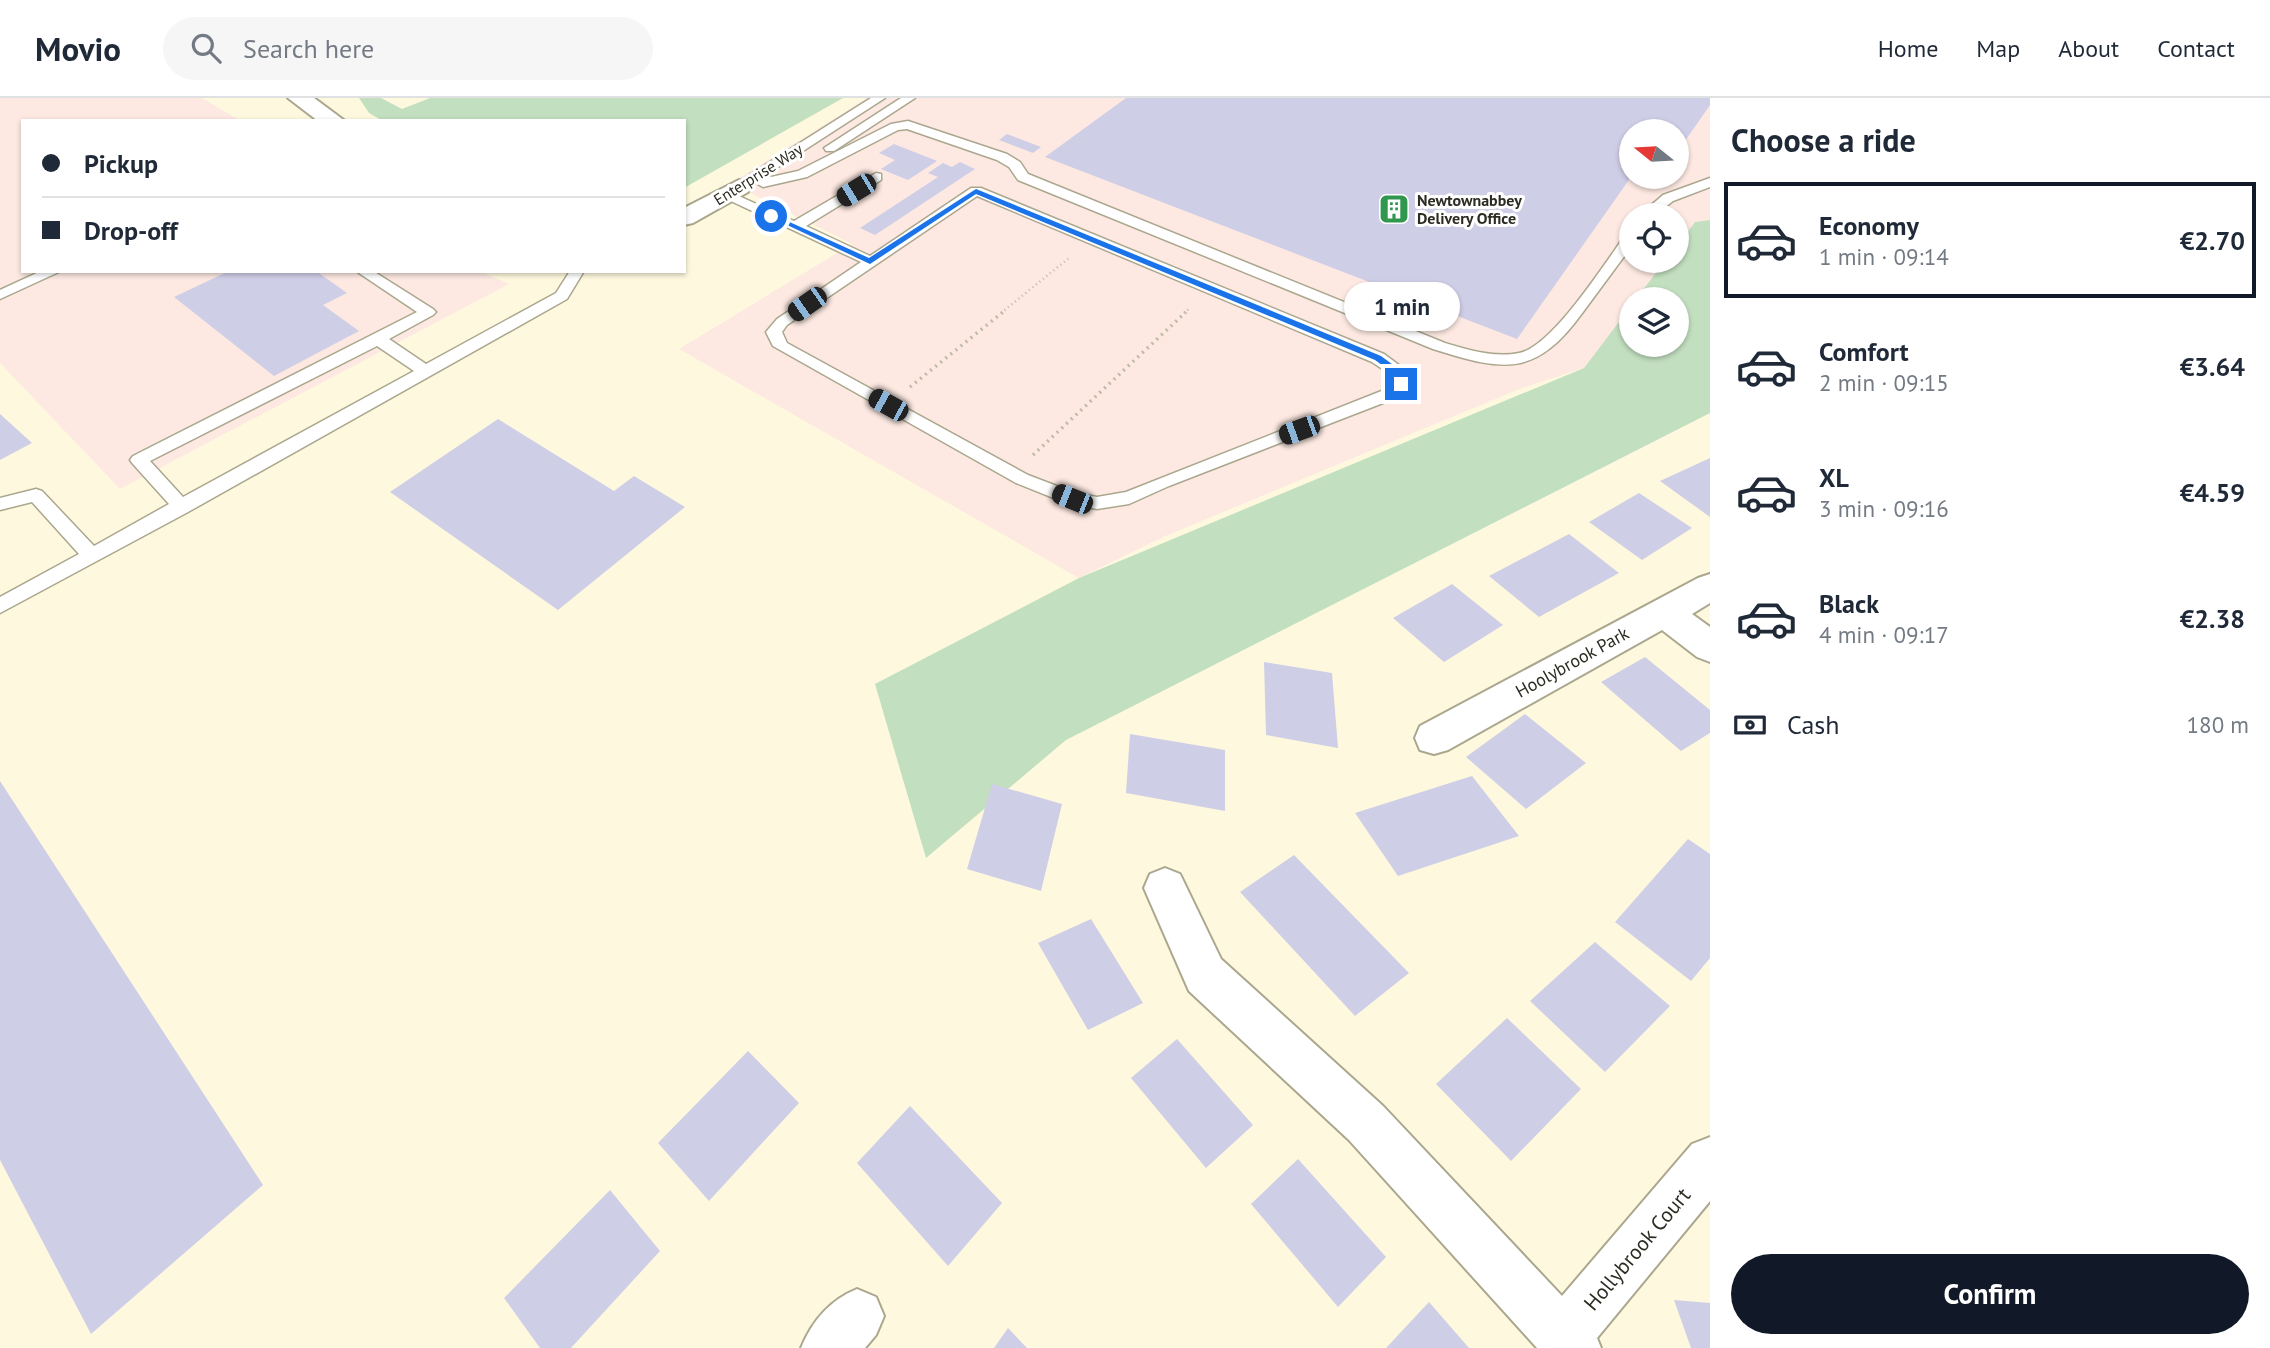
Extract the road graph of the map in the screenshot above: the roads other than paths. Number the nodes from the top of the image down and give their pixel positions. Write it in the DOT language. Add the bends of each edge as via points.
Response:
graph roads {
  1 [pos="299,98"];
  2 [pos="878,98"];
  3 [pos="909,98"];
  4 [pos="331,119"];
  5 [pos="876,177"];
  6 [pos="1710,182"];
  7 [pos="742,188"];
  8 [pos="1662,203"];
  9 [pos="686,217"];
  10 [pos="795,227"];
  11 [pos="1619,253"];
  12 [pos="870,261"];
  13 [pos="50,273"];
  14 [pos="366,273"];
  15 [pos="576,273"];
  16 [pos="0,295"];
  17 [pos="378,339"];
  18 [pos="427,372"];
  19 [pos="0,503"];
  20 [pos="182,507"];
  21 [pos="92,556"];
  22 [pos="1710,587"];
  23 [pos="0,606"];
  24 [pos="1664,612"];
  25 [pos="1710,647"];
  26 [pos="1434,737"];
  27 [pos="1165,888"];
  28 [pos="1710,1162"];
  29 [pos="1568,1342"];
  1 -- 4 [label="street"];
  2 -- 7 [label="lane, Enterprise Way"];
  3 -- 7 [label="lane" via="808,162"];
  5 -- 10 [label="lane"];
  6 -- 8 [label="lane"];
  7 -- 9 [label="street, Enterprise Way"];
  7 -- 10 [label="lane"];
  7 -- 11 [label="lane" via="785,180 822,166 895,127 919,127 1002,157 1023,177 1439,346 1501,359 1519,358 1552,341"];
  10 -- 12 [label="lane"];
  12 -- 12 [label="lane" via="976,191 1378,358 1397,372 1401,384 1390,394 1129,498 1097,503 1072,499 1012,474 780,345 774,332 782,322"];
  13 -- 16 [label="lane"];
  14 -- 17 [label="lane" via="428,312"];
  15 -- 18 [label="lane" via="562,296"];
  17 -- 18 [label="lane"];
  17 -- 20 [label="lane" via="139,460"];
  18 -- 20 [label="lane"];
  19 -- 21 [label="lane" via="36,495"];
  20 -- 21 [label="lane"];
  21 -- 23 [label="lane"];
  22 -- 24 [label="street, Hoolybrook Park"];
  24 -- 25 [label="street"];
  24 -- 26 [label="street, Hoolybrook Park"];
  27 -- 29 [label="street" via="1205,975 1366,1122"];
  28 -- 29 [label="street, Hollybrook Court"];
}
